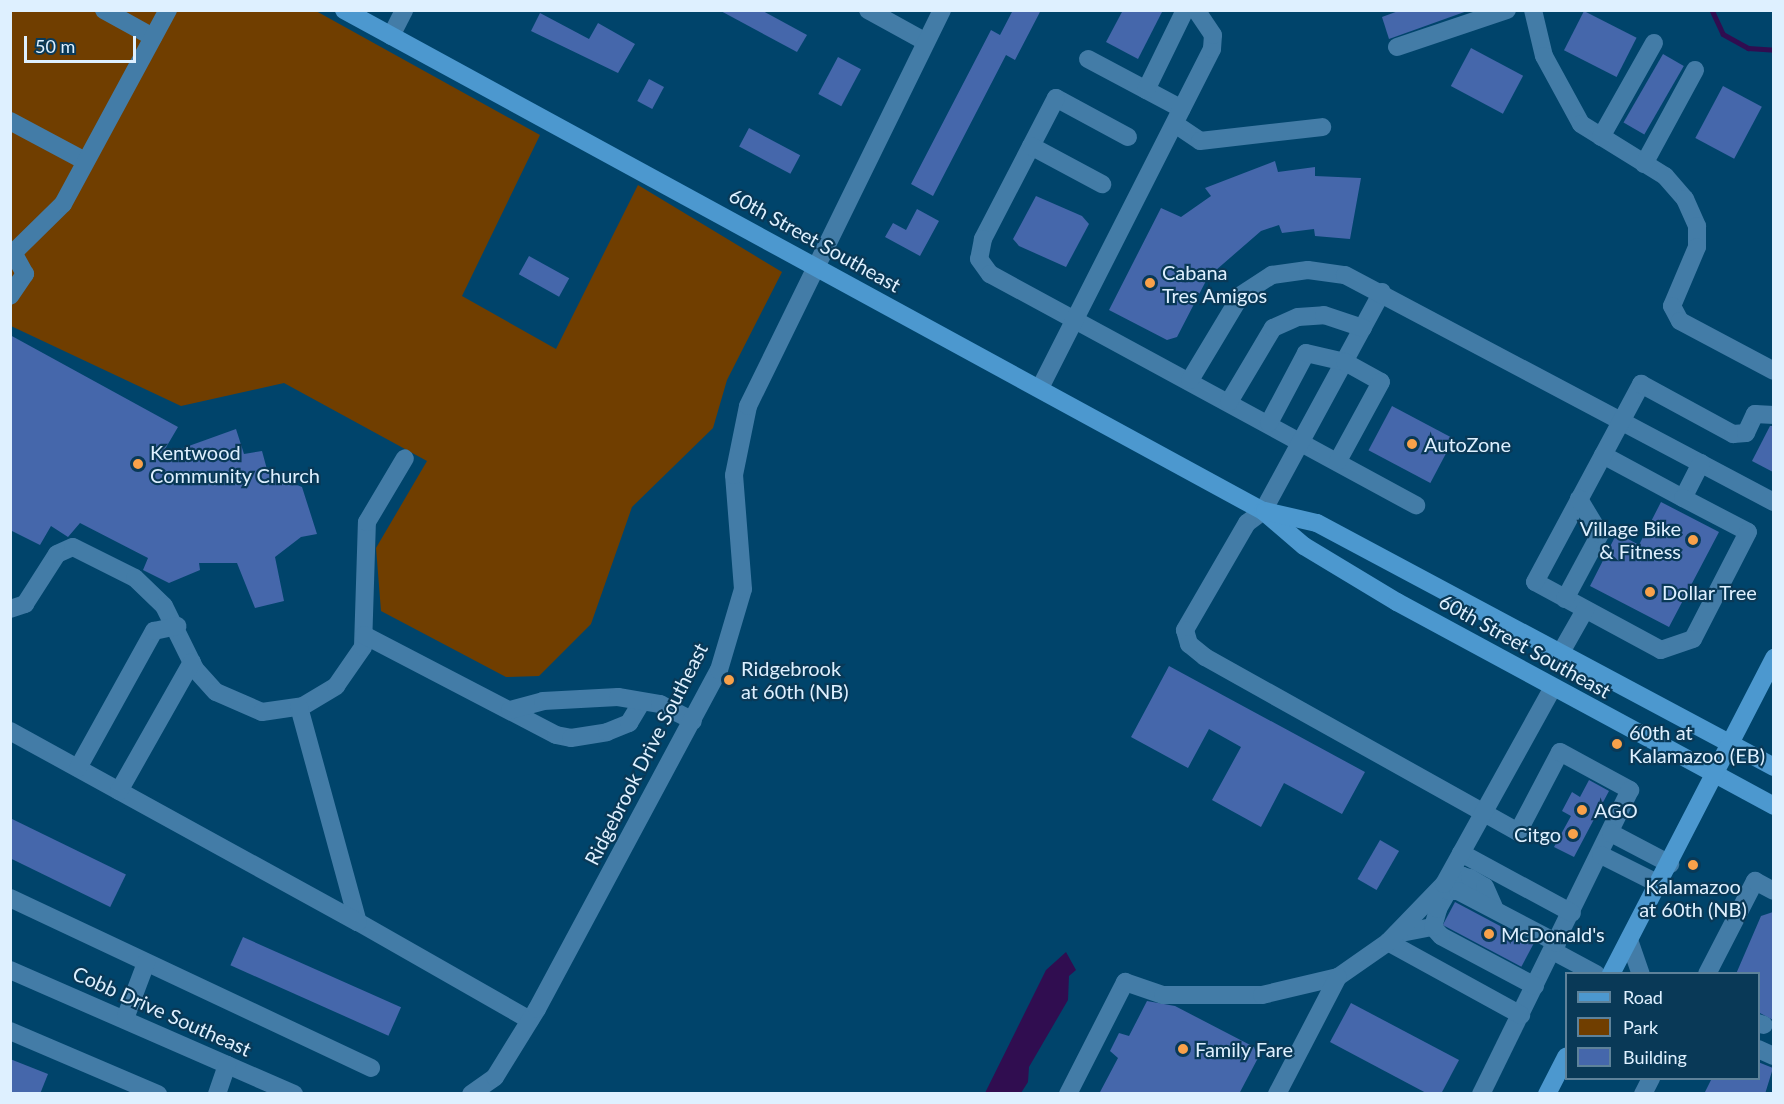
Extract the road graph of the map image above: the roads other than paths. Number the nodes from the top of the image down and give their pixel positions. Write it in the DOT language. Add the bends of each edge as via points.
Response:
graph roads {
  1 [pos="104,10"];
  2 [pos="168,10"];
  3 [pos="344,10"];
  4 [pos="404,10"];
  5 [pos="868,10"];
  6 [pos="942,10"];
  7 [pos="1185,10"];
  8 [pos="1196,10"];
  9 [pos="1507,10"];
  10 [pos="1533,10"];
  11 [pos="391,36"];
  12 [pos="153,37"];
  13 [pos="926,42"];
  14 [pos="1654,43"];
  15 [pos="1397,47"];
  16 [pos="1088,59"];
  17 [pos="1695,70"];
  18 [pos="1146,90"];
  19 [pos="1179,116"];
  20 [pos="10,121"];
  21 [pos="1322,127"];
  22 [pos="1128,137"];
  23 [pos="1601,137"];
  24 [pos="1031,146"];
  25 [pos="85,161"];
  26 [pos="1644,164"];
  27 [pos="1102,184"];
  28 [pos="12,255"];
  29 [pos="813,264"];
  30 [pos="1382,292"];
  31 [pos="10,296"];
  32 [pos="1075,318"];
  33 [pos="1363,328"];
  34 [pos="1345,362"];
  35 [pos="1773,371"];
  36 [pos="1190,380"];
  37 [pos="1040,388"];
  38 [pos="1229,402"];
  39 [pos="1773,415"];
  40 [pos="1622,420"];
  41 [pos="1269,423"];
  42 [pos="1302,441"];
  43 [pos="1603,455"];
  44 [pos="405,458"];
  45 [pos="1338,461"];
  46 [pos="1701,463"];
  47 [pos="1683,498"];
  48 [pos="1579,499"];
  49 [pos="1773,502"];
  50 [pos="1416,505"];
  51 [pos="1263,511"];
  52 [pos="1565,599"];
  53 [pos="10,609"];
  54 [pos="1585,610"];
  55 [pos="1507,625"];
  56 [pos="177,626"];
  57 [pos="364,635"];
  58 [pos="1466,639"];
  59 [pos="1560,654"];
  60 [pos="1773,658"];
  61 [pos="192,662"];
  62 [pos="1553,687"];
  63 [pos="641,703"];
  64 [pos="299,707"];
  65 [pos="510,710"];
  66 [pos="693,721"];
  67 [pos="10,731"];
  68 [pos="1731,744"];
  69 [pos="1773,767"];
  70 [pos="78,768"];
  71 [pos="1716,775"];
  72 [pos="119,791"];
  73 [pos="1773,806"];
  74 [pos="1484,814"];
  75 [pos="1611,833"];
  76 [pos="1461,853"];
  77 [pos="1600,855"];
  78 [pos="1670,864"];
  79 [pos="1659,884"];
  80 [pos="1773,891"];
  81 [pos="10,898"];
  82 [pos="1572,913"];
  83 [pos="358,922"];
  84 [pos="1433,927"];
  85 [pos="1392,938"];
  86 [pos="1629,940"];
  87 [pos="1555,947"];
  88 [pos="146,963"];
  89 [pos="10,970"];
  90 [pos="1593,972"];
  91 [pos="1612,972"];
  92 [pos="1640,972"];
  93 [pos="1708,972"];
  94 [pos="1338,977"];
  95 [pos="1535,986"];
  96 [pos="1521,1015"];
  97 [pos="126,1016"];
  98 [pos="531,1020"];
  99 [pos="10,1031"];
  100 [pos="1565,1060"];
  101 [pos="227,1065"];
  102 [pos="371,1068"];
  103 [pos="1650,1080"];
  104 [pos="484,1091"];
  105 [pos="158,1094"];
  106 [pos="217,1094"];
  107 [pos="294,1094"];
  108 [pos="1068,1094"];
  109 [pos="1277,1094"];
  110 [pos="1481,1094"];
  111 [pos="1547,1094"];
  112 [pos="1643,1094"];
  1 -- 12 [label="street"];
  2 -- 12 [label="street"];
  3 -- 11 [label="main road, 60th Street Southeast"];
  4 -- 11 [label="street"];
  5 -- 13 [label="street"];
  6 -- 13 [label="street, Ridgebrook Drive Southeast"];
  7 -- 18 [label="street"];
  8 -- 19 [label="street" via="1213,35 1212,49"];
  9 -- 15 [label="street"];
  10 -- 23 [label="street" via="1544,56 1563,97 1581,124"];
  11 -- 29 [label="main road, 60th Street Southeast"];
  12 -- 25 [label="street"];
  13 -- 29 [label="street, Ridgebrook Drive Southeast"];
  14 -- 23 [label="street"];
  16 -- 18 [label="street"];
  17 -- 26 [label="street"];
  18 -- 19 [label="street"];
  19 -- 21 [label="street" via="1200,141"];
  19 -- 32 [label="street"];
  20 -- 25 [label="street"];
  22 -- 24 [label="street" via="1056,98"];
  23 -- 26 [label="street"];
  24 -- 27 [label="street"];
  24 -- 32 [label="street" via="983,238 978,259 990,274"];
  25 -- 28 [label="street" via="63,204"];
  26 -- 35 [label="street" via="1685,199 1697,226 1697,248 1672,306 1680,321"];
  28 -- 31 [label="street" via="26,274"];
  29 -- 37 [label="main road, 60th Street Southeast"];
  29 -- 66 [label="street, Ridgebrook Drive Southeast" via="759,374 737,445 734,475 743,589 719,670"];
  30 -- 33 [label="street"];
  30 -- 36 [label="street" via="1336,274 1308,270 1272,275 1241,295"];
  30 -- 40 [label="street"];
  32 -- 36 [label="street"];
  32 -- 37 [label="street"];
  33 -- 34 [label="street"];
  33 -- 38 [label="street" via="1324,315 1298,316 1273,328"];
  34 -- 41 [label="street" via="1306,353"];
  34 -- 42 [label="street"];
  34 -- 45 [label="street" via="1381,382"];
  36 -- 38 [label="street"];
  37 -- 51 [label="main road, 60th Street Southeast"];
  38 -- 41 [label="street"];
  39 -- 40 [label="street" via="1755,414 1746,433 1733,434 1641,384"];
  40 -- 43 [label="street"];
  40 -- 46 [label="street"];
  41 -- 42 [label="street"];
  42 -- 45 [label="street"];
  42 -- 51 [label="street"];
  43 -- 47 [label="street"];
  43 -- 48 [label="street"];
  44 -- 57 [label="street" via="367,522"];
  45 -- 50 [label="street"];
  46 -- 47 [label="street"];
  46 -- 49 [label="street"];
  47 -- 54 [label="street" via="1748,532 1693,639 1661,650"];
  48 -- 52 [label="street" via="1600,534"];
  48 -- 52 [label="street" via="1534,582"];
  51 -- 55 [label="main road, 60th Street Southeast" via="1317,523"];
  51 -- 58 [label="main road, 60th Street Southeast" via="1304,546"];
  51 -- 74 [label="street" via="1247,524 1185,630 1189,645"];
  52 -- 54 [label="street"];
  53 -- 56 [label="street" via="25,603 57,554 73,547 135,578"];
  54 -- 59 [label="street"];
  55 -- 58 [label="main road" via="1485,625"];
  55 -- 59 [label="main road, 60th Street Southeast"];
  56 -- 61 [label="street"];
  56 -- 70 [label="street" via="154,631"];
  57 -- 64 [label="street" via="353,666 336,686"];
  57 -- 65 [label="street"];
  58 -- 62 [label="main road, 60th Street Southeast"];
  59 -- 68 [label="main road, 60th Street Southeast"];
  60 -- 68 [label="main road"];
  61 -- 64 [label="street" via="216,692 244,706 262,712"];
  61 -- 72 [label="street"];
  62 -- 71 [label="main road, 60th Street Southeast"];
  62 -- 74 [label="street"];
  63 -- 65 [label="street" via="618,697 543,700"];
  63 -- 65 [label="street" via="629,723 571,738"];
  63 -- 66 [label="street" via="660,704"];
  64 -- 83 [label="street"];
  66 -- 98 [label="street, Ridgebrook Drive Southeast"];
  67 -- 70 [label="street"];
  68 -- 69 [label="main road, 60th Street Southeast"];
  68 -- 71 [label="main road"];
  70 -- 72 [label="street"];
  71 -- 73 [label="main road, 60th Street Southeast"];
  71 -- 78 [label="main road"];
  72 -- 83 [label="street"];
  74 -- 75 [label="street" via="1518,832 1560,752 1630,790"];
  74 -- 76 [label="street"];
  75 -- 77 [label="street"];
  75 -- 78 [label="street"];
  76 -- 82 [label="street"];
  76 -- 85 [label="street" via="1444,884"];
  77 -- 79 [label="street"];
  77 -- 82 [label="street"];
  78 -- 79 [label="main road"];
  79 -- 86 [label="main road"];
  80 -- 93 [label="street" via="1755,881"];
  81 -- 88 [label="street"];
  82 -- 87 [label="street"];
  83 -- 98 [label="street"];
  84 -- 85 [label="street"];
  84 -- 87 [label="street" via="1448,891 1494,907"];
  84 -- 95 [label="street"];
  85 -- 94 [label="street"];
  85 -- 96 [label="street"];
  86 -- 91 [label="main road"];
  86 -- 92 [label="street"];
  87 -- 90 [label="street"];
  87 -- 95 [label="street"];
  88 -- 97 [label="street"];
  88 -- 102 [label="street"];
  89 -- 97 [label="street, Cobb Drive Southeast"];
  94 -- 108 [label="street" via="1262,995 1163,995 1125,982"];
  94 -- 109 [label="street"];
  95 -- 96 [label="street"];
  96 -- 110 [label="street"];
  97 -- 101 [label="street, Cobb Drive Southeast"];
  98 -- 104 [label="street, Ridgebrook Drive Southeast"];
  99 -- 105 [label="street"];
  100 -- 111 [label="main road"];
  101 -- 106 [label="street"];
  101 -- 107 [label="street, Cobb Drive Southeast"];
  103 -- 112 [label="street"];
}
